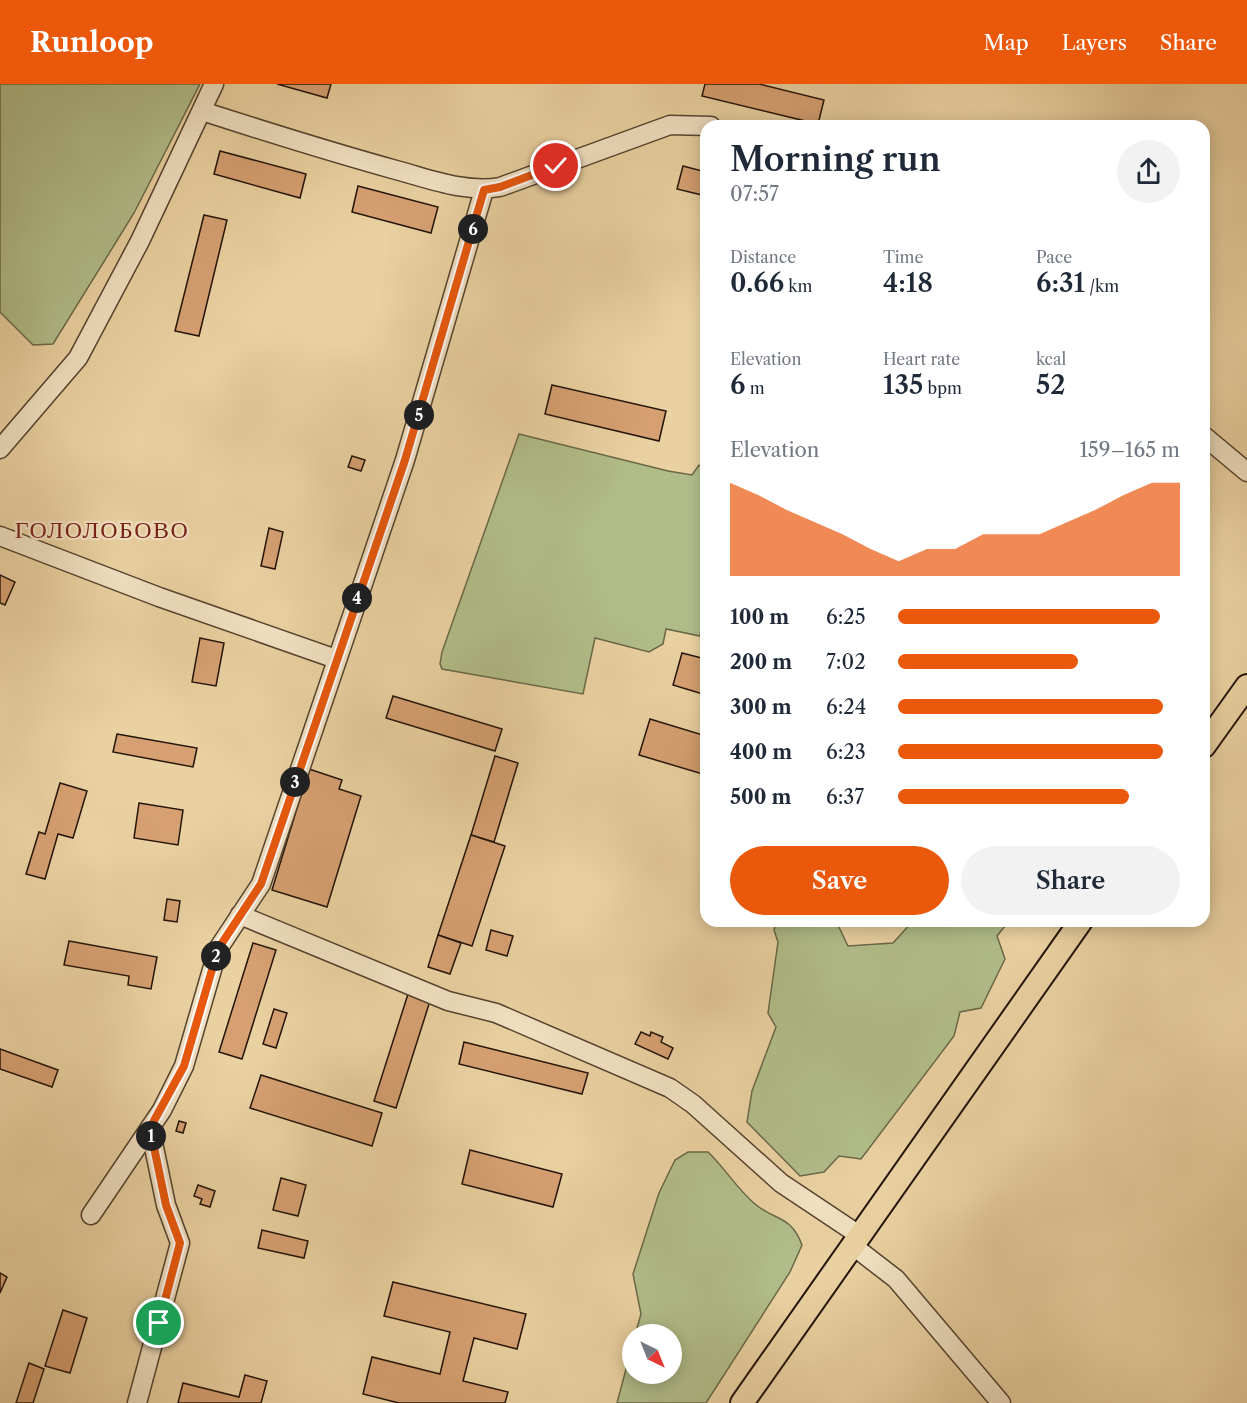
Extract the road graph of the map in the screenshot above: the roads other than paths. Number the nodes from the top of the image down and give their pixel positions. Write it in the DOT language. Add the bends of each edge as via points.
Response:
graph roads {
  1 [pos="214,84"];
  2 [pos="202,111"];
  3 [pos="700,126"];
  4 [pos="484,190"];
  5 [pos="1210,441"];
  6 [pos="0,450"];
  7 [pos="1247,472"];
  8 [pos="0,536"];
  9 [pos="336,659"];
  10 [pos="1247,686"];
  11 [pos="1210,738"];
  12 [pos="240,915"];
  13 [pos="1077,927"];
  14 [pos="150,1128"];
  15 [pos="90,1215"];
  16 [pos="855,1240"];
  17 [pos="137,1403"];
  18 [pos="742,1403"];
  19 [pos="1001,1403"];
  1 -- 2 [label="street"];
  2 -- 4 [label="street" via="328,152"];
  2 -- 6 [label="street" via="78,358"];
  3 -- 4 [label="street" via="670,125"];
  4 -- 9 [label="street" via="405,460"];
  5 -- 7 [label="street"];
  8 -- 9 [label="street"];
  9 -- 12 [label="street" via="261,884"];
  10 -- 11 [label="main road"];
  12 -- 14 [label="street" via="218,949 184,1066"];
  12 -- 16 [label="street" via="448,1001 496,1013 670,1088"];
  13 -- 16 [label="main road"];
  14 -- 15 [label="street"];
  14 -- 17 [label="street" via="166,1205 180,1243"];
  16 -- 18 [label="main road"];
  16 -- 19 [label="street" via="896,1279"];
}
